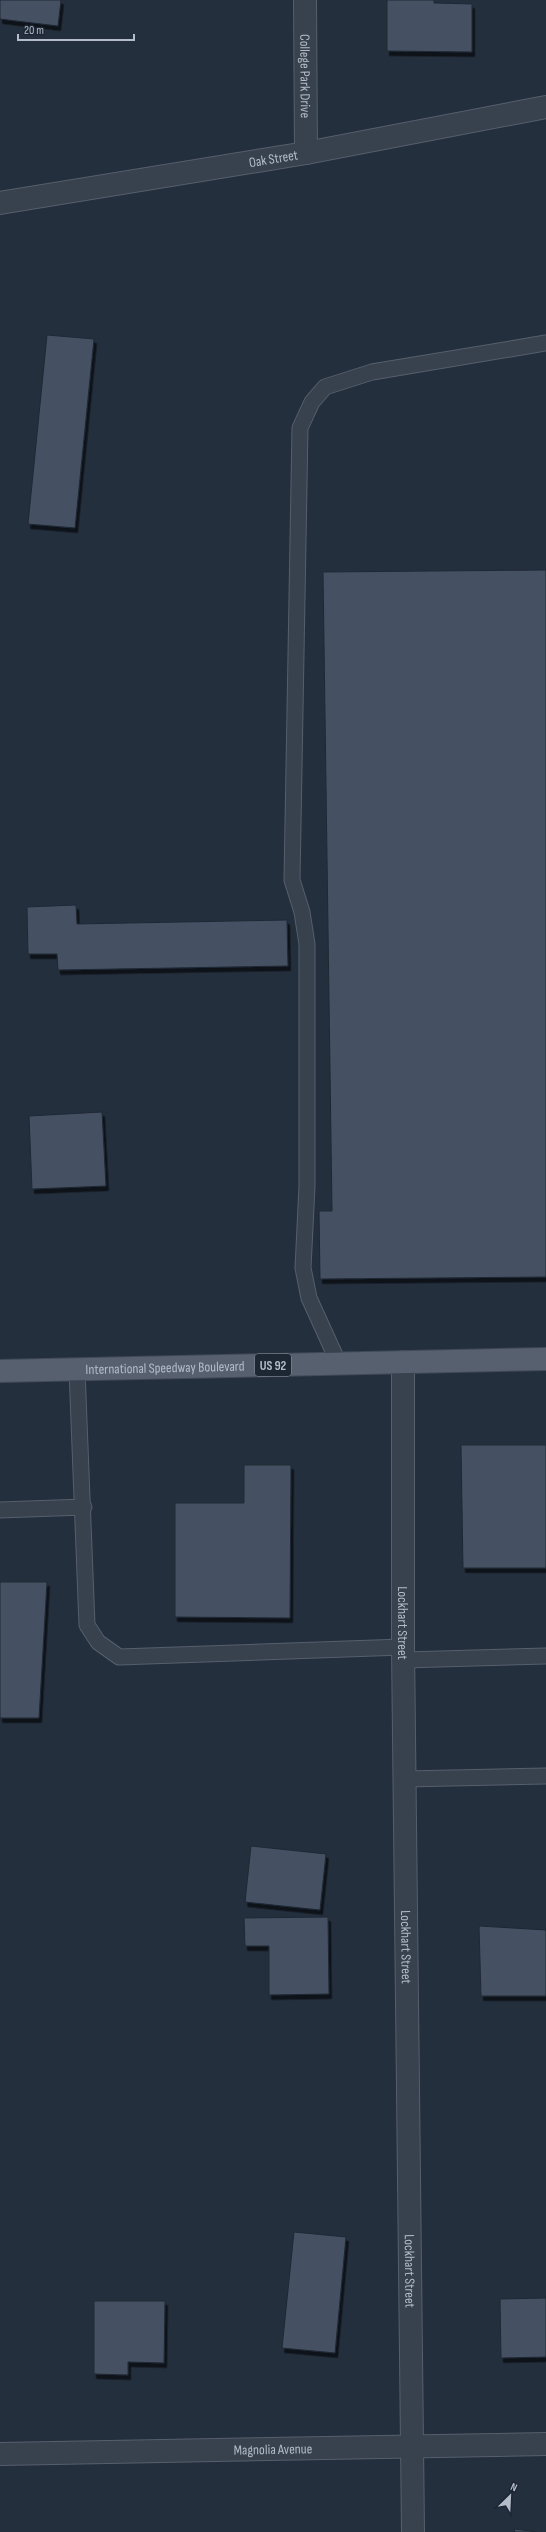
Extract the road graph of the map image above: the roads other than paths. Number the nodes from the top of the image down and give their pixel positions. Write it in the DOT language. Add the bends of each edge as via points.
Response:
graph roads {
  1 [pos="305,0"];
  2 [pos="546,107"];
  3 [pos="306,153"];
  4 [pos="0,203"];
  5 [pos="546,343"];
  6 [pos="546,1359"];
  7 [pos="403,1362"];
  8 [pos="339,1364"];
  9 [pos="77,1370"];
  10 [pos="0,1371"];
  11 [pos="84,1508"];
  12 [pos="0,1510"];
  13 [pos="404,1654"];
  14 [pos="546,1656"];
  15 [pos="546,1776"];
  16 [pos="405,1779"];
  17 [pos="546,2444"];
  18 [pos="411,2447"];
  19 [pos="0,2454"];
  20 [pos="413,2532"];
  1 -- 3 [label="street, College Park Drive"];
  2 -- 3 [label="street, Oak Street"];
  3 -- 4 [label="street, Oak Street"];
  5 -- 8 [label="lane" via="372,372 325,387 312,402 300,428 292,880 302,912 307,944 303,1268 309,1298"];
  6 -- 7 [label="main road, International Speedway Boulevard / US 92"];
  7 -- 8 [label="main road, International Speedway Boulevard / US 92"];
  7 -- 13 [label="street, Lockhart Street"];
  8 -- 9 [label="main road, International Speedway Boulevard / US 92"];
  9 -- 10 [label="main road, International Speedway Boulevard / US 92"];
  9 -- 11 [label="lane"];
  11 -- 12 [label="lane"];
  11 -- 13 [label="lane" via="87,1625 98,1642 120,1657"];
  13 -- 14 [label="lane"];
  13 -- 16 [label="street, Lockhart Street"];
  15 -- 16 [label="lane"];
  16 -- 18 [label="street, Lockhart Street"];
  17 -- 18 [label="street, Magnolia Avenue"];
  18 -- 19 [label="street, Magnolia Avenue"];
  18 -- 20 [label="street, Lockhart Street"];
}
